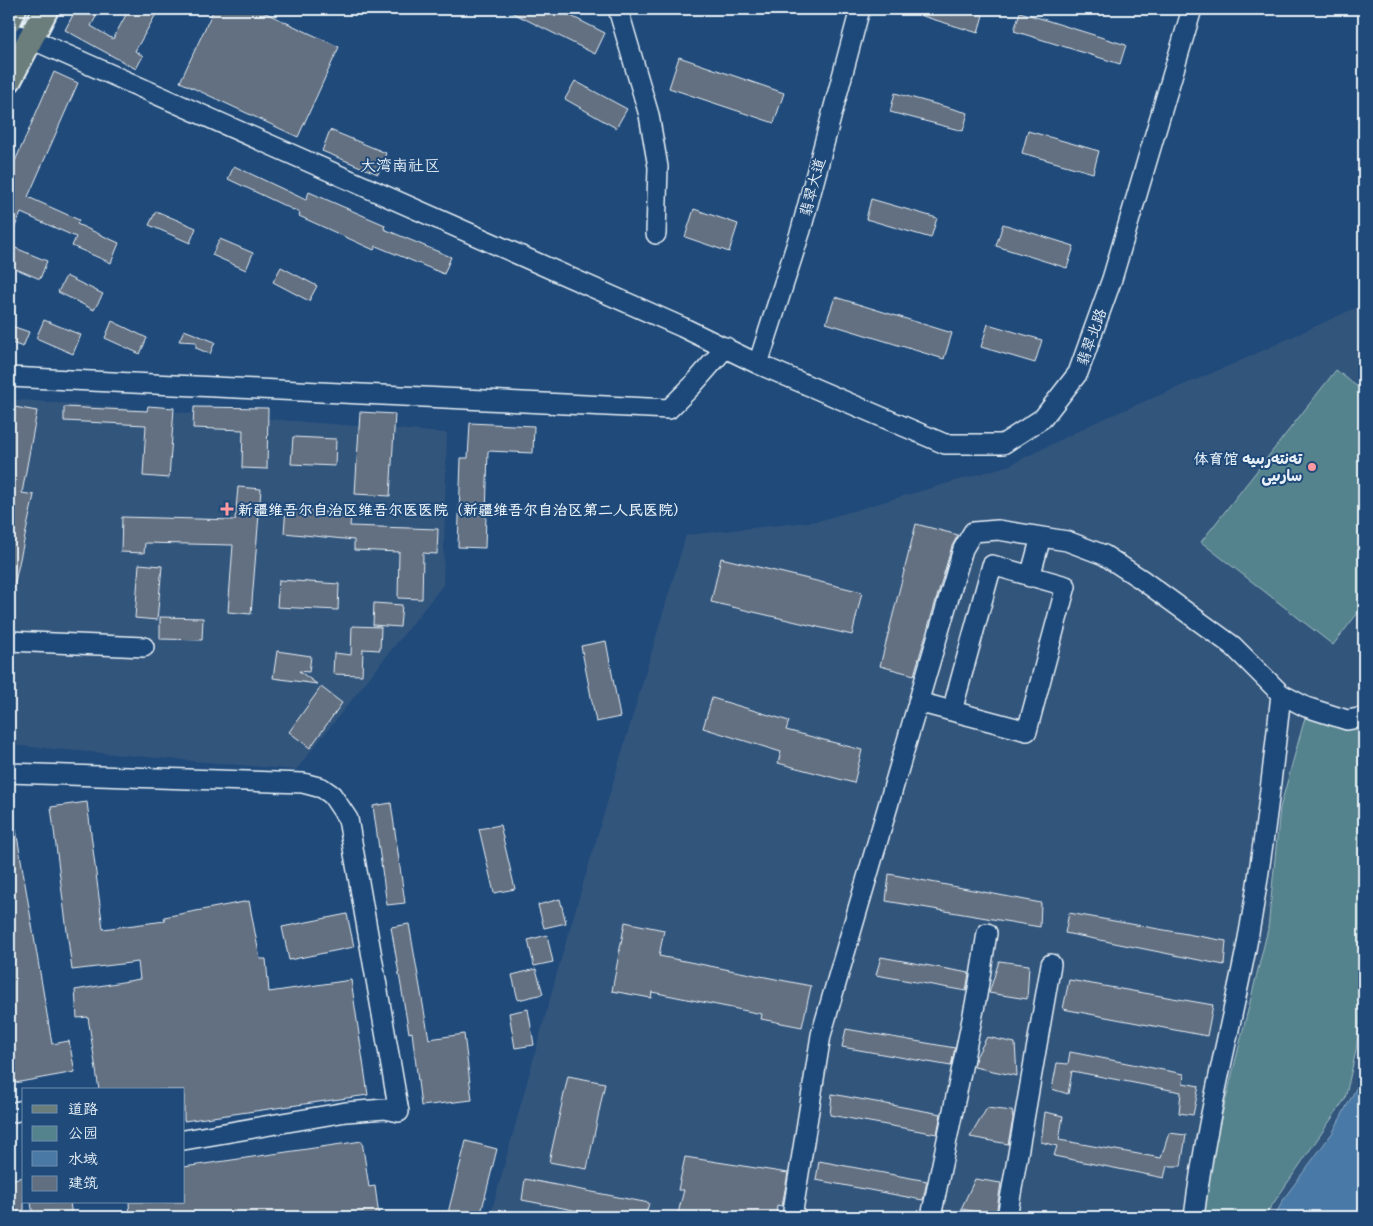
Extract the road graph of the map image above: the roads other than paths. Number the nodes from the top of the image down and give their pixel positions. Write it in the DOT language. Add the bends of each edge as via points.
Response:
graph roads {
  1 [pos="14,9"];
  2 [pos="46,9"];
  3 [pos="618,9"];
  4 [pos="860,9"];
  5 [pos="1192,9"];
  6 [pos="9,20"];
  7 [pos="20,36"];
  8 [pos="9,80"];
  9 [pos="656,234"];
  10 [pos="726,348"];
  11 [pos="758,364"];
  12 [pos="9,377"];
  13 [pos="1041,537"];
  14 [pos="1030,576"];
  15 [pos="9,641"];
  16 [pos="144,647"];
  17 [pos="1281,694"];
  18 [pos="918,702"];
  19 [pos="952,711"];
  20 [pos="1364,717"];
  21 [pos="9,773"];
  22 [pos="987,933"];
  23 [pos="1051,964"];
  24 [pos="22,1110"];
  25 [pos="9,1113"];
  26 [pos="185,1140"];
  27 [pos="792,1217"];
  28 [pos="932,1217"];
  29 [pos="1007,1217"];
  30 [pos="1194,1217"];
  1 -- 6 [label="main road"];
  2 -- 7 [label="main road"];
  3 -- 9 [label="street" via="649,115 658,167"];
  4 -- 11 [label="street, 翡翠大道" via="801,230"];
  5 -- 11 [label="street, 翡翠北路" via="1112,279 1078,373 1043,418 1004,444 945,444"];
  7 -- 8 [label="main road"];
  7 -- 10 [label="street, 翡翠北路"];
  10 -- 11 [label="street, 翡翠北路"];
  10 -- 12 [label="street" via="669,408"];
  13 -- 14 [label="street"];
  13 -- 17 [label="street" via="1104,555 1233,646"];
  13 -- 18 [label="street" via="998,530 973,532 963,549"];
  14 -- 19 [label="street" via="992,565"];
  14 -- 19 [label="street" via="1066,586 1027,731"];
  15 -- 16 [label="street"];
  17 -- 20 [label="street" via="1306,707 1347,720"];
  17 -- 30 [label="street" via="1270,800 1250,926 1200,1164"];
  18 -- 19 [label="street"];
  18 -- 27 [label="street" via="821,1036"];
  21 -- 26 [label="street" via="303,783 322,788 332,795 348,820 399,1112 385,1109 346,1112"];
  22 -- 28 [label="street"];
  23 -- 29 [label="street"];
  24 -- 25 [label="street"];
}
